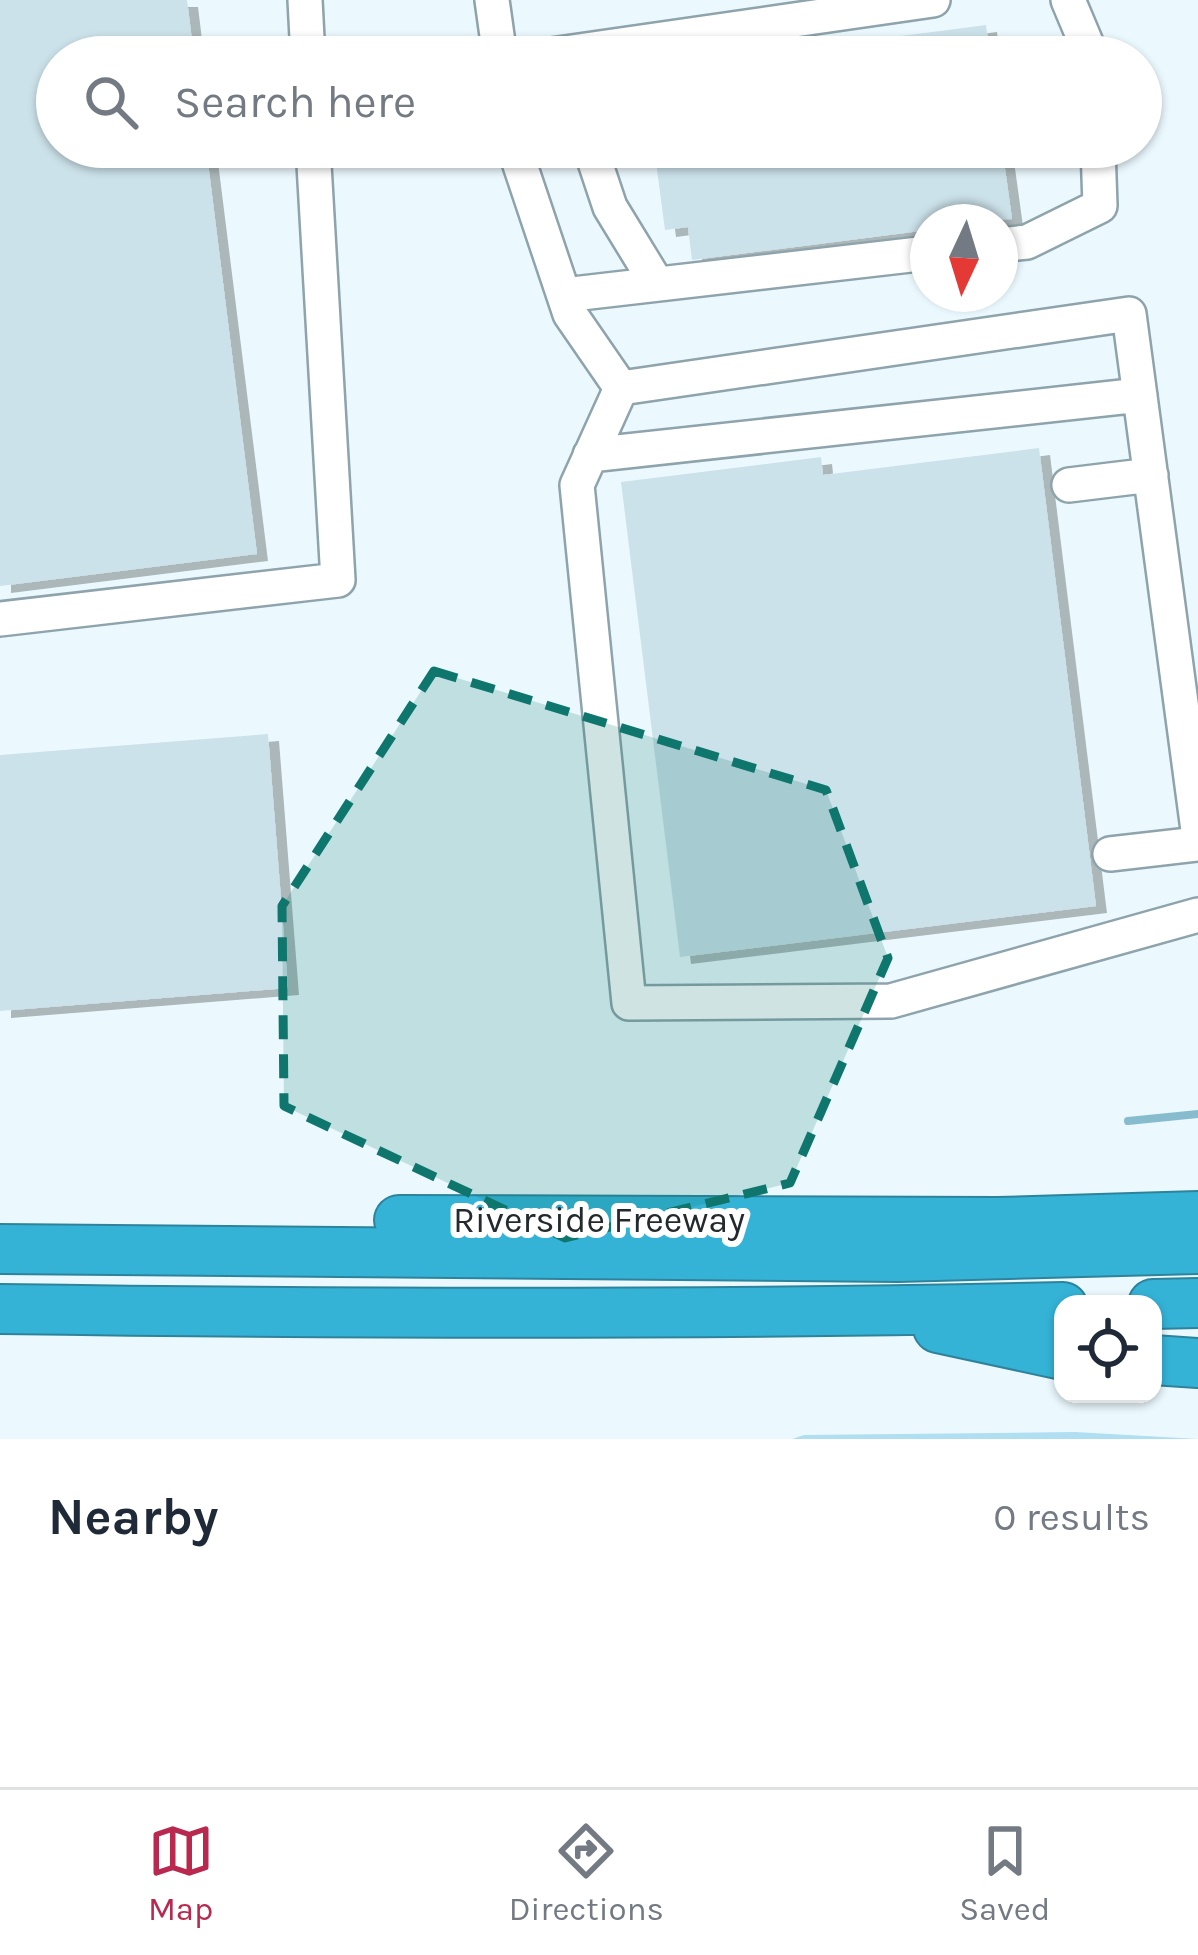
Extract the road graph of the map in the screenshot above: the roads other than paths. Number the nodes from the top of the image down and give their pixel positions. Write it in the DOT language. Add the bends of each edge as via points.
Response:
graph roads {
  1 [pos="305,0"];
  2 [pos="492,0"];
  3 [pos="933,0"];
  4 [pos="1068,0"];
  5 [pos="307,36"];
  6 [pos="497,36"];
  7 [pos="699,36"];
  8 [pos="1083,36"];
  9 [pos="315,168"];
  10 [pos="521,168"];
  11 [pos="597,168"];
  12 [pos="1099,168"];
  13 [pos="1018,243"];
  14 [pos="910,255"];
  15 [pos="657,284"];
  16 [pos="567,304"];
  17 [pos="621,388"];
  18 [pos="1140,395"];
  19 [pos="590,455"];
  20 [pos="1150,475"];
  21 [pos="1069,485"];
  22 [pos="0,619"];
  23 [pos="1198,830"];
  24 [pos="1198,844"];
  25 [pos="1110,854"];
  26 [pos="1198,915"];
  27 [pos="1198,1202"];
  28 [pos="1198,1216"];
  29 [pos="0,1218"];
  30 [pos="998,1222"];
  31 [pos="0,1249"];
  32 [pos="1198,1250"];
  33 [pos="1162,1304"];
  34 [pos="1198,1304"];
  35 [pos="1054,1306"];
  36 [pos="0,1310"];
  37 [pos="868,1312"];
  38 [pos="1054,1353"];
  39 [pos="1162,1361"];
  40 [pos="1198,1363"];
  1 -- 5 [label="street"];
  2 -- 6 [label="street"];
  3 -- 7 [label="street"];
  4 -- 8 [label="street"];
  9 -- 22 [label="street" via="338,580"];
  10 -- 16 [label="street"];
  11 -- 15 [label="street" via="610,207"];
  12 -- 13 [label="street" via="1100,206"];
  14 -- 15 [label="street"];
  15 -- 16 [label="street"];
  16 -- 17 [label="street"];
  17 -- 18 [label="street" via="1129,314"];
  17 -- 19 [label="street"];
  18 -- 19 [label="street"];
  18 -- 20 [label="street"];
  19 -- 26 [label="street" via="577,485 629,1004 891,1001"];
  20 -- 21 [label="street"];
  20 -- 23 [label="street"];
  24 -- 25 [label="street"];
  27 -- 30 [label="highway"];
  28 -- 30 [label="highway, Riverside Freeway"];
  29 -- 30 [label="highway, Riverside Freeway"];
  31 -- 32 [label="highway" via="898,1258"];
  33 -- 34 [label="highway"];
  35 -- 37 [label="highway"];
  36 -- 37 [label="highway"];
  37 -- 38 [label="highway"];
  39 -- 40 [label="highway"];
}
